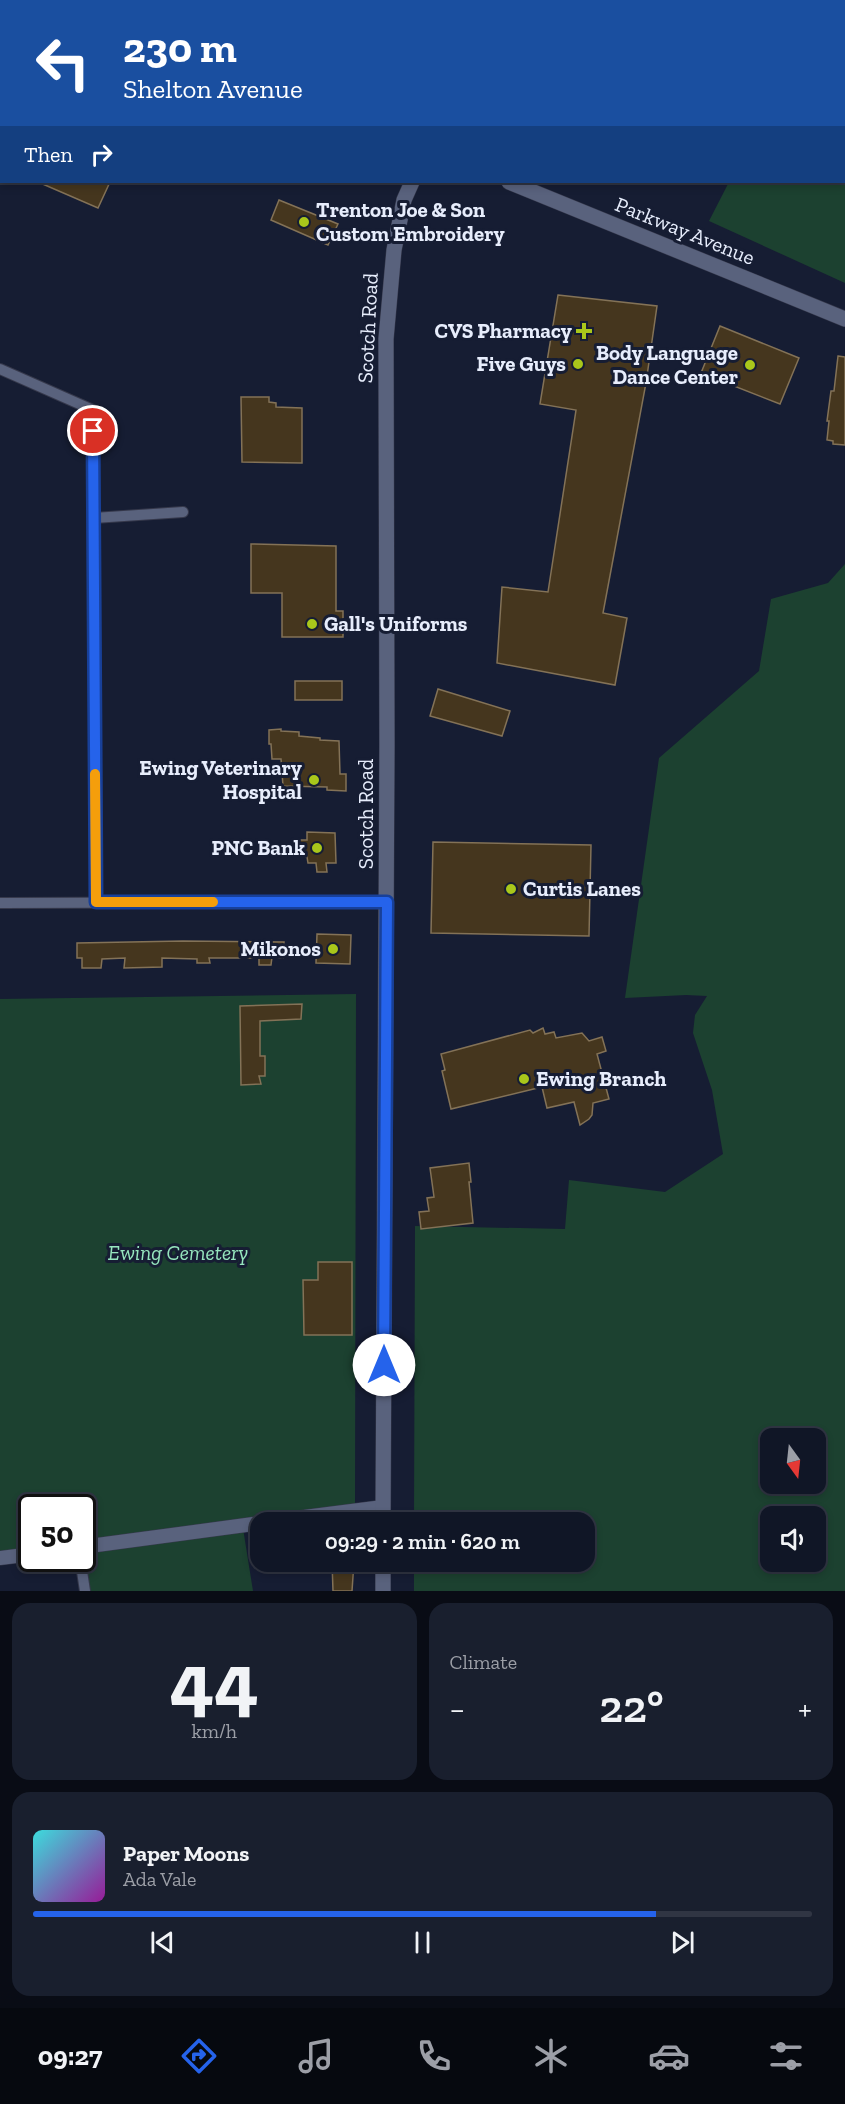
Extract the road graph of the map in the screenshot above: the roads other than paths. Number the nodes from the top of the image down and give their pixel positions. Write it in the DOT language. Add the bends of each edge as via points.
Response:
graph roads {
  1 [pos="412,183"];
  2 [pos="511,183"];
  3 [pos="845,319"];
  4 [pos="0,369"];
  5 [pos="183,513"];
  6 [pos="94,518"];
  7 [pos="96,902"];
  8 [pos="387,902"];
  9 [pos="0,903"];
  10 [pos="383,1507"];
  11 [pos="346,1512"];
  12 [pos="383,1512"];
  13 [pos="250,1525"];
  14 [pos="96,1545"];
  15 [pos="18,1556"];
  16 [pos="0,1558"];
  17 [pos="82,1572"];
  18 [pos="383,1572"];
  19 [pos="85,1591"];
  20 [pos="383,1591"];
  1 -- 8 [label="main road, Scotch Road" via="394,250 386,339"];
  2 -- 3 [label="main road, Parkway Avenue"];
  4 -- 6 [label="street" via="93,410"];
  5 -- 6 [label="street"];
  6 -- 7 [label="street"];
  7 -- 8 [label="street"];
  7 -- 9 [label="street"];
  8 -- 10 [label="main road, Scotch Road"];
  10 -- 11 [label="street"];
  10 -- 12 [label="main road, Scotch Road"];
  13 -- 14 [label="street"];
  15 -- 16 [label="street"];
  17 -- 19 [label="street"];
  18 -- 20 [label="main road"];
}
